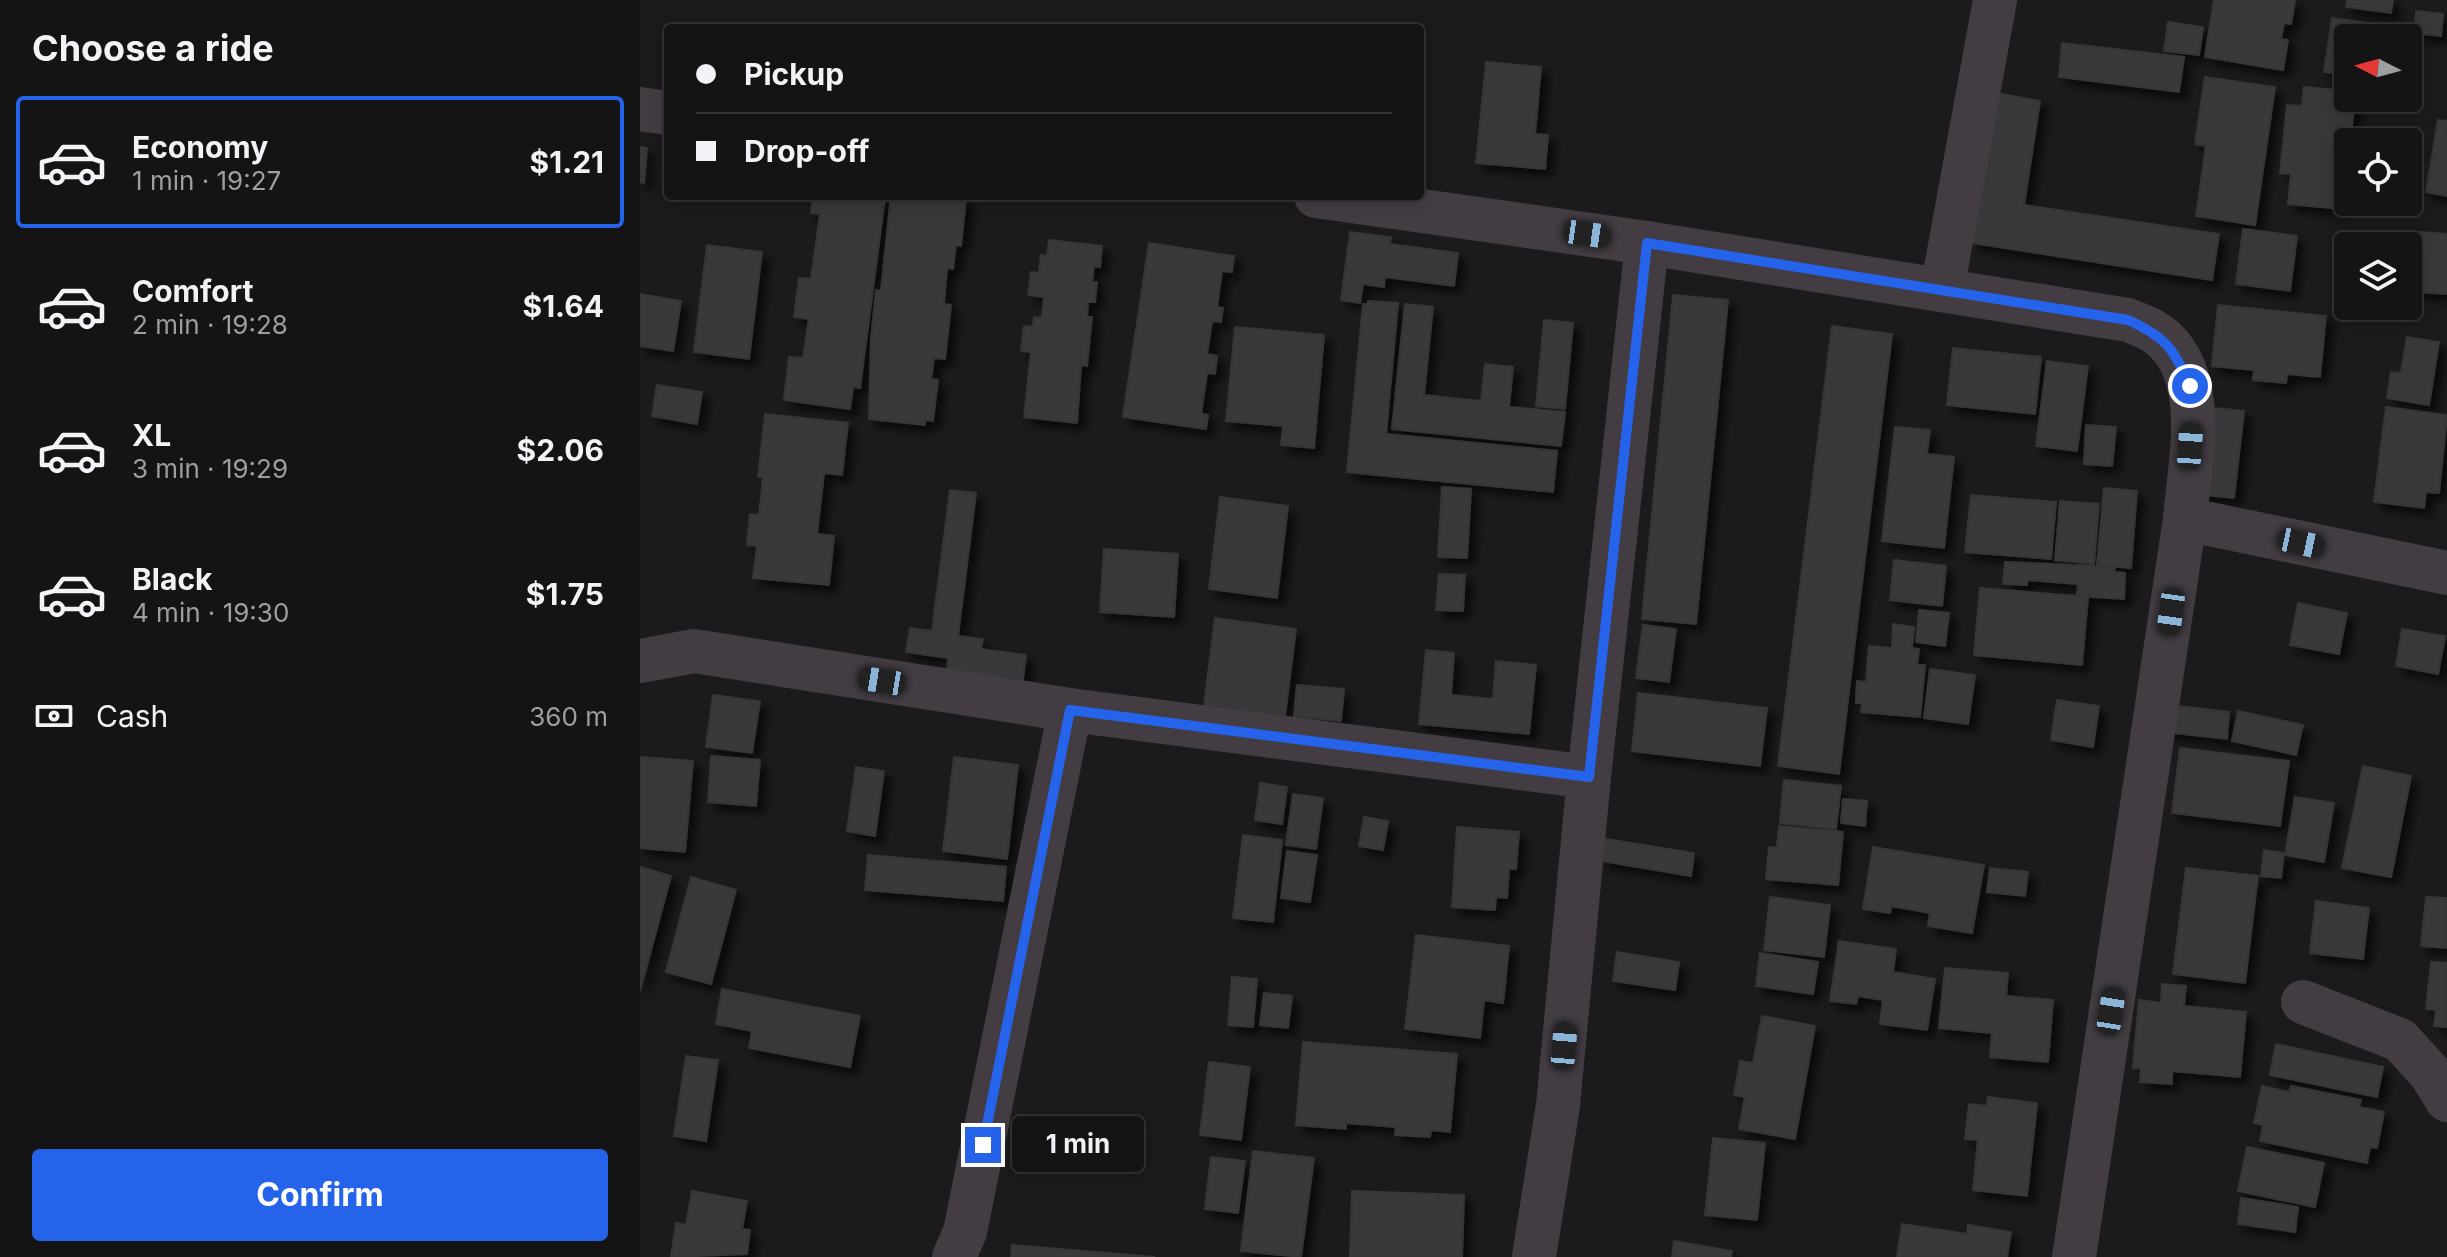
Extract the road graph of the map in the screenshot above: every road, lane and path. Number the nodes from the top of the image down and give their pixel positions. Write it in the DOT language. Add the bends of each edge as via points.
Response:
graph roads {
  1 [pos="1995,0"];
  2 [pos="640,109"];
  3 [pos="664,112"];
  4 [pos="1344,200"];
  5 [pos="1647,243"];
  6 [pos="1942,290"];
  7 [pos="2185,519"];
  8 [pos="2447,573"];
  9 [pos="640,661"];
  10 [pos="1070,710"];
  11 [pos="1589,777"];
  12 [pos="2303,1002"];
  13 [pos="2447,1100"];
  14 [pos="954,1257"];
  15 [pos="1534,1257"];
  16 [pos="2074,1257"];
  1 -- 6 [label="street"];
  2 -- 3 [label="street"];
  4 -- 5 [label="street"];
  5 -- 6 [label="street"];
  5 -- 11 [label="street"];
  6 -- 7 [label="street" via="2128,320 2157,333 2177,356 2190,386"];
  7 -- 8 [label="street"];
  7 -- 16 [label="street"];
  9 -- 10 [label="street" via="694,651"];
  10 -- 11 [label="street"];
  10 -- 14 [label="street" via="965,1232"];
  11 -- 15 [label="street" via="1558,1105"];
  12 -- 13 [label="street" via="2400,1040"];
}
